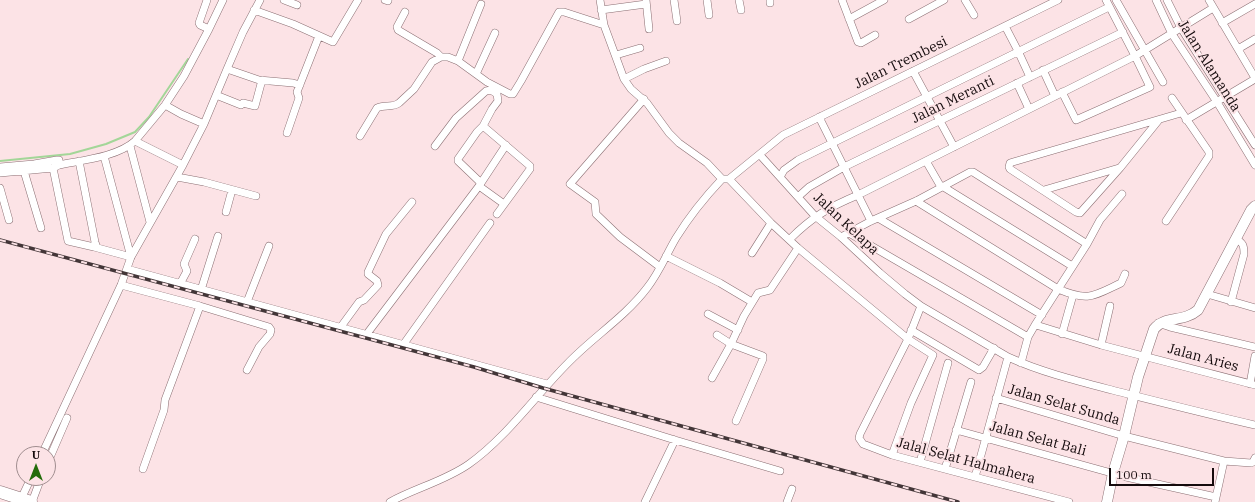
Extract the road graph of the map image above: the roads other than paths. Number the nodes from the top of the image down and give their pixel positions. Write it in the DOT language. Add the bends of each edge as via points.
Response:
graph roads {
  1 [pos="207,0"];
  2 [pos="223,0"];
  3 [pos="260,0"];
  4 [pos="284,0"];
  5 [pos="358,0"];
  6 [pos="600,0"];
  7 [pos="674,0"];
  8 [pos="707,0"];
  9 [pos="739,0"];
  10 [pos="842,0"];
  11 [pos="884,0"];
  12 [pos="944,0"];
  13 [pos="965,0"];
  14 [pos="1058,0"];
  15 [pos="1116,0"];
  16 [pos="1156,0"];
  17 [pos="1167,0"];
  18 [pos="1209,0"];
  19 [pos="646,2"];
  20 [pos="1108,3"];
  21 [pos="481,4"];
  22 [pos="1255,4"];
  23 [pos="297,6"];
  24 [pos="1214,8"];
  25 [pos="254,10"];
  26 [pos="601,10"];
  27 [pos="741,10"];
  28 [pos="405,12"];
  29 [pos="709,15"];
  30 [pos="974,15"];
  31 [pos="849,19"];
  32 [pos="909,19"];
  33 [pos="677,21"];
  34 [pos="1222,22"];
  35 [pos="604,25"];
  36 [pos="1005,26"];
  37 [pos="1181,28"];
  38 [pos="209,29"];
  39 [pos="649,29"];
  40 [pos="1123,32"];
  41 [pos="496,33"];
  42 [pos="1172,34"];
  43 [pos="875,35"];
  44 [pos="319,36"];
  45 [pos="1255,38"];
  46 [pos="640,48"];
  47 [pos="1238,49"];
  48 [pos="1144,50"];
  49 [pos="1018,51"];
  50 [pos="616,55"];
  51 [pos="1136,56"];
  52 [pos="442,57"];
  53 [pos="458,61"];
  54 [pos="666,61"];
  55 [pos="227,69"];
  56 [pos="1043,70"];
  57 [pos="913,71"];
  58 [pos="476,74"];
  59 [pos="1030,77"];
  60 [pos="1255,78"];
  61 [pos="624,79"];
  62 [pos="262,80"];
  63 [pos="1163,82"];
  64 [pos="1017,83"];
  65 [pos="300,85"];
  66 [pos="1062,92"];
  67 [pos="216,95"];
  68 [pos="1055,96"];
  69 [pos="927,97"];
  70 [pos="1225,97"];
  71 [pos="1172,98"];
  72 [pos="644,99"];
  73 [pos="1216,102"];
  74 [pos="165,105"];
  75 [pos="1029,109"];
  76 [pos="1181,113"];
  77 [pos="819,118"];
  78 [pos="1186,120"];
  79 [pos="940,121"];
  80 [pos="1158,121"];
  81 [pos="204,124"];
  82 [pos="483,126"];
  83 [pos="287,133"];
  84 [pos="360,136"];
  85 [pos="133,144"];
  86 [pos="832,144"];
  87 [pos="1255,144"];
  88 [pos="506,145"];
  89 [pos="435,146"];
  90 [pos="954,147"];
  91 [pos="760,155"];
  92 [pos="1252,155"];
  93 [pos="104,156"];
  94 [pos="79,161"];
  95 [pos="926,161"];
  96 [pos="184,165"];
  97 [pos="1255,165"];
  98 [pos="56,166"];
  99 [pos="0,167"];
  100 [pos="844,167"];
  101 [pos="1120,168"];
  102 [pos="24,171"];
  103 [pos="0,173"];
  104 [pos="177,177"];
  105 [pos="780,177"];
  106 [pos="726,179"];
  107 [pos="480,184"];
  108 [pos="941,186"];
  109 [pos="0,188"];
  110 [pos="232,190"];
  111 [pos="1044,190"];
  112 [pos="1122,194"];
  113 [pos="858,195"];
  114 [pos="256,196"];
  115 [pos="799,196"];
  116 [pos="916,201"];
  117 [pos="412,202"];
  118 [pos="504,204"];
  119 [pos="1255,206"];
  120 [pos="226,212"];
  121 [pos="497,214"];
  122 [pos="816,216"];
  123 [pos="878,218"];
  124 [pos="9,220"];
  125 [pos="871,221"];
  126 [pos="1166,221"];
  127 [pos="150,222"];
  128 [pos="771,222"];
  129 [pos="490,223"];
  130 [pos="41,228"];
  131 [pos="849,233"];
  132 [pos="218,236"];
  133 [pos="841,237"];
  134 [pos="195,238"];
  135 [pos="1236,238"];
  136 [pos="790,240"];
  137 [pos="1087,244"];
  138 [pos="269,246"];
  139 [pos="94,247"];
  140 [pos="798,248"];
  141 [pos="752,253"];
  142 [pos="666,256"];
  143 [pos="131,257"];
  144 [pos="1072,266"];
  145 [pos="660,267"];
  146 [pos="127,269"];
  147 [pos="1125,274"];
  148 [pos="180,284"];
  149 [pos="121,285"];
  150 [pos="1058,289"];
  151 [pos="201,290"];
  152 [pos="1207,294"];
  153 [pos="1073,295"];
  154 [pos="247,302"];
  155 [pos="752,302"];
  156 [pos="1231,302"];
  157 [pos="200,306"];
  158 [pos="921,306"];
  159 [pos="1110,306"];
  160 [pos="1255,308"];
  161 [pos="708,314"];
  162 [pos="1042,314"];
  163 [pos="1158,323"];
  164 [pos="1036,325"];
  165 [pos="340,328"];
  166 [pos="738,330"];
  167 [pos="911,330"];
  168 [pos="1062,334"];
  169 [pos="366,335"];
  170 [pos="717,335"];
  171 [pos="1028,337"];
  172 [pos="908,339"];
  173 [pos="731,344"];
  174 [pos="403,345"];
  175 [pos="1101,345"];
  176 [pos="1255,347"];
  177 [pos="994,348"];
  178 [pos="1144,356"];
  179 [pos="1255,356"];
  180 [pos="1008,357"];
  181 [pos="948,363"];
  182 [pos="1020,363"];
  183 [pos="247,370"];
  184 [pos="712,378"];
  185 [pos="972,382"];
  186 [pos="547,384"];
  187 [pos="1252,385"];
  188 [pos="536,396"];
  189 [pos="1134,396"];
  190 [pos="996,398"];
  191 [pos="67,418"];
  192 [pos="736,421"];
  193 [pos="1255,425"];
  194 [pos="956,430"];
  195 [pos="1124,436"];
  196 [pos="985,438"];
  197 [pos="675,440"];
  198 [pos="46,446"];
  199 [pos="55,446"];
  200 [pos="892,455"];
  201 [pos="1255,458"];
  202 [pos="1224,461"];
  203 [pos="920,462"];
  204 [pos="143,469"];
  205 [pos="945,469"];
  206 [pos="780,471"];
  207 [pos="1113,473"];
  208 [pos="975,477"];
  209 [pos="30,486"];
  210 [pos="36,486"];
  211 [pos="792,489"];
  212 [pos="0,492"];
  213 [pos="1216,499"];
  214 [pos="28,501"];
  215 [pos="390,502"];
  216 [pos="645,502"];
  217 [pos="787,502"];
  218 [pos="1069,502"];
  219 [pos="1107,502"];
  1 -- 38 [label="street" via="198,23"];
  2 -- 38 [label="street"];
  3 -- 25 [label="street"];
  4 -- 23 [label="street"];
  5 -- 44 [label="street" via="334,41"];
  6 -- 26 [label="street"];
  7 -- 33 [label="street"];
  8 -- 29 [label="street"];
  9 -- 27 [label="street"];
  10 -- 31 [label="street"];
  11 -- 31 [label="street"];
  12 -- 32 [label="street"];
  13 -- 30 [label="street"];
  14 -- 36 [label="street, Jalan Trembesi"];
  15 -- 48 [label="street"];
  16 -- 42 [label="street, Jalan Alamanda"];
  17 -- 37 [label="street, Jalan Alamanda"];
  18 -- 24 [label="street"];
  19 -- 26 [label="street"];
  19 -- 39 [label="street"];
  20 -- 40 [label="street"];
  20 -- 49 [label="street"];
  21 -- 53 [label="street"];
  22 -- 34 [label="street"];
  24 -- 34 [label="street"];
  24 -- 37 [label="street"];
  25 -- 44 [label="street"];
  25 -- 55 [label="street"];
  26 -- 35 [label="street"];
  28 -- 52 [label="street" via="398,30"];
  31 -- 43 [label="street" via="858,42 861,43"];
  34 -- 47 [label="street"];
  35 -- 50 [label="street"];
  35 -- 58 [label="street" via="559,12 513,94 505,92"];
  36 -- 49 [label="street"];
  36 -- 57 [label="street, Jalan Trembesi"];
  37 -- 42 [label="street"];
  37 -- 70 [label="street, Jalan Alamanda"];
  38 -- 74 [label="street"];
  40 -- 51 [label="street"];
  40 -- 56 [label="street, Jalan Meranti"];
  41 -- 58 [label="street"];
  42 -- 48 [label="street"];
  42 -- 73 [label="street, Jalan Alamanda"];
  44 -- 65 [label="street"];
  45 -- 47 [label="street"];
  46 -- 50 [label="street"];
  47 -- 60 [label="street"];
  48 -- 51 [label="street"];
  48 -- 63 [label="street"];
  49 -- 59 [label="street"];
  49 -- 69 [label="street"];
  50 -- 61 [label="street"];
  51 -- 66 [label="street"];
  51 -- 66 [label="street" via="1150,87 1145,90 1076,120"];
  52 -- 53 [label="street"];
  52 -- 84 [label="street" via="432,62 414,89 397,105 377,108"];
  53 -- 58 [label="street"];
  54 -- 61 [label="street"];
  55 -- 62 [label="street"];
  55 -- 67 [label="street"];
  56 -- 59 [label="street, Jalan Meranti"];
  56 -- 68 [label="street"];
  57 -- 69 [label="street"];
  57 -- 77 [label="street, Jalan Trembesi"];
  59 -- 64 [label="street, Jalan Meranti"];
  60 -- 70 [label="street"];
  61 -- 72 [label="street" via="631,89"];
  62 -- 65 [label="street"];
  62 -- 67 [label="street" via="255,106 243,103 241,105"];
  64 -- 75 [label="street"];
  64 -- 79 [label="street, Jalan Meranti"];
  65 -- 83 [label="street" via="297,92 299,98"];
  66 -- 68 [label="street"];
  67 -- 81 [label="street"];
  68 -- 75 [label="street"];
  69 -- 79 [label="street"];
  69 -- 86 [label="street"];
  70 -- 73 [label="street"];
  70 -- 87 [label="street, Jalan Alamanda"];
  71 -- 76 [label="street"];
  72 -- 106 [label="street" via="679,143"];
  72 -- 145 [label="street" via="570,184 595,202 596,214 615,232"];
  73 -- 78 [label="street"];
  73 -- 92 [label="street, Jalan Alamanda"];
  74 -- 81 [label="street"];
  74 -- 85 [label="street"];
  75 -- 90 [label="street"];
  76 -- 78 [label="street"];
  76 -- 80 [label="street"];
  77 -- 86 [label="street"];
  77 -- 91 [label="street, Jalan Trembesi" via="783,135"];
  78 -- 126 [label="street" via="1207,148 1209,156"];
  79 -- 90 [label="street"];
  79 -- 100 [label="street, Jalan Meranti"];
  80 -- 101 [label="street"];
  80 -- 111 [label="street" via="1122,129 1012,162 1010,169"];
  81 -- 96 [label="street"];
  82 -- 88 [label="street"];
  82 -- 89 [label="street" via="498,101 497,94 488,90 456,118"];
  82 -- 107 [label="street" via="458,159"];
  85 -- 93 [label="street"];
  85 -- 96 [label="street"];
  85 -- 127 [label="street"];
  86 -- 100 [label="street"];
  86 -- 105 [label="street" via="790,164"];
  88 -- 107 [label="street"];
  88 -- 118 [label="street" via="530,164 531,168"];
  90 -- 95 [label="street"];
  91 -- 105 [label="street, Jalan Kelapa"];
  91 -- 106 [label="street, Jalan Trembesi"];
  92 -- 97 [label="street, Jalan Alamanda"];
  93 -- 94 [label="street"];
  93 -- 143 [label="street"];
  94 -- 98 [label="street"];
  94 -- 139 [label="street" via="96,242"];
  95 -- 108 [label="street"];
  95 -- 113 [label="street"];
  96 -- 104 [label="street"];
  98 -- 99 [label="street" via="59,160"];
  98 -- 102 [label="street"];
  98 -- 139 [label="street" via="68,241"];
  100 -- 113 [label="street"];
  100 -- 115 [label="street, Jalan Meranti" via="809,187"];
  101 -- 111 [label="street"];
  101 -- 111 [label="street" via="1080,213"];
  102 -- 103 [label="street"];
  102 -- 130 [label="street"];
  104 -- 110 [label="street"];
  104 -- 127 [label="street"];
  105 -- 115 [label="street, Jalan Kelapa"];
  106 -- 128 [label="street"];
  106 -- 142 [label="street, Jalan Trembesi" via="704,199"];
  107 -- 118 [label="street"];
  107 -- 169 [label="street"];
  108 -- 116 [label="street"];
  108 -- 137 [label="street" via="974,172"];
  108 -- 144 [label="street"];
  109 -- 124 [label="street"];
  110 -- 114 [label="street"];
  110 -- 120 [label="street"];
  112 -- 137 [label="street" via="1100,220"];
  113 -- 122 [label="street"];
  113 -- 125 [label="street"];
  115 -- 122 [label="street, Jalan Kelapa"];
  116 -- 123 [label="street"];
  116 -- 150 [label="street"];
  117 -- 165 [label="street" via="386,234 368,272 378,285 359,302"];
  118 -- 121 [label="street"];
  119 -- 135 [label="street"];
  122 -- 133 [label="street, Jalan Kelapa"];
  122 -- 136 [label="street"];
  123 -- 125 [label="street"];
  123 -- 162 [label="street"];
  125 -- 131 [label="street"];
  127 -- 143 [label="street"];
  128 -- 136 [label="street"];
  128 -- 141 [label="street"];
  129 -- 174 [label="street"];
  131 -- 133 [label="street"];
  131 -- 171 [label="street"];
  132 -- 151 [label="street"];
  133 -- 158 [label="street, Jalan Kelapa"];
  134 -- 148 [label="street" via="184,262 187,271"];
  135 -- 152 [label="street"];
  135 -- 156 [label="street" via="1242,242 1244,254"];
  136 -- 140 [label="street"];
  137 -- 144 [label="street"];
  138 -- 154 [label="street"];
  139 -- 143 [label="street"];
  140 -- 155 [label="street" via="770,290 758,292"];
  140 -- 172 [label="street"];
  142 -- 145 [label="street, Jalan Trembesi"];
  142 -- 155 [label="street"];
  143 -- 146 [label="street"];
  144 -- 150 [label="street"];
  145 -- 186 [label="street, Jalan Trembesi" via="637,301"];
  146 -- 148 [label="street"];
  146 -- 149 [label="street"];
  147 -- 153 [label="street" via="1122,282 1093,295"];
  148 -- 151 [label="street"];
  149 -- 157 [label="street"];
  149 -- 198 [label="street"];
  150 -- 153 [label="street"];
  150 -- 162 [label="street"];
  151 -- 154 [label="street"];
  152 -- 156 [label="street"];
  152 -- 163 [label="street" via="1198,310 1190,316"];
  153 -- 168 [label="street"];
  154 -- 165 [label="street"];
  155 -- 166 [label="street"];
  156 -- 160 [label="street"];
  157 -- 183 [label="street" via="269,327 270,334 259,347"];
  157 -- 204 [label="street" via="165,400 164,410"];
  158 -- 167 [label="street"];
  158 -- 177 [label="street, Jalan Kelapa"];
  159 -- 175 [label="street"];
  161 -- 166 [label="street"];
  162 -- 171 [label="street"];
  163 -- 176 [label="street"];
  163 -- 178 [label="street"];
  164 -- 168 [label="street, Jalan Aries"];
  165 -- 169 [label="street"];
  166 -- 173 [label="street"];
  167 -- 172 [label="street"];
  167 -- 177 [label="street" via="979,370"];
  168 -- 175 [label="street, Jalan Aries"];
  169 -- 174 [label="street"];
  170 -- 173 [label="street"];
  171 -- 182 [label="street"];
  172 -- 200 [label="street" via="933,355 911,403"];
  172 -- 200 [label="street, Jalal Selat Halmahera" via="859,438 863,444"];
  173 -- 184 [label="street"];
  173 -- 192 [label="street" via="763,356"];
  174 -- 186 [label="street"];
  175 -- 178 [label="street, Jalan Aries"];
  177 -- 180 [label="street, Jalan Kelapa"];
  178 -- 187 [label="street, Jalan Aries"];
  178 -- 189 [label="street"];
  179 -- 187 [label="street"];
  180 -- 182 [label="street, Jalan Kelapa"];
  180 -- 190 [label="street"];
  181 -- 203 [label="street"];
  182 -- 189 [label="street, Jalan Kelapa"];
  185 -- 194 [label="street"];
  186 -- 188 [label="street, Jalan Trembesi"];
  188 -- 197 [label="street"];
  188 -- 215 [label="street, Jalan Trembesi" via="506,430 469,464"];
  189 -- 193 [label="street, Jalan Kelapa"];
  189 -- 195 [label="street"];
  190 -- 195 [label="street, Jalan Selat Sunda"];
  190 -- 196 [label="street"];
  191 -- 199 [label="street"];
  194 -- 196 [label="street, Jalan Selat Bali"];
  194 -- 205 [label="street"];
  195 -- 202 [label="street, Jalan Selat Sunda"];
  195 -- 207 [label="street"];
  196 -- 207 [label="street, Jalan Selat Bali"];
  196 -- 208 [label="street"];
  197 -- 206 [label="street"];
  197 -- 216 [label="street"];
  200 -- 203 [label="street, Jalal Selat Halmahera"];
  201 -- 202 [label="street, Jalan Selat Sunda" via="1251,464"];
  202 -- 213 [label="street"];
  203 -- 205 [label="street, Jalal Selat Halmahera"];
  205 -- 208 [label="street, Jalal Selat Halmahera"];
  207 -- 213 [label="street, Jalan Selat Bali"];
  207 -- 219 [label="street"];
  208 -- 218 [label="street, Jalal Selat Halmahera"];
  209 -- 214 [label="street"];
  210 -- 214 [label="street"];
  211 -- 217 [label="street"];
  212 -- 214 [label="highway"];
}
